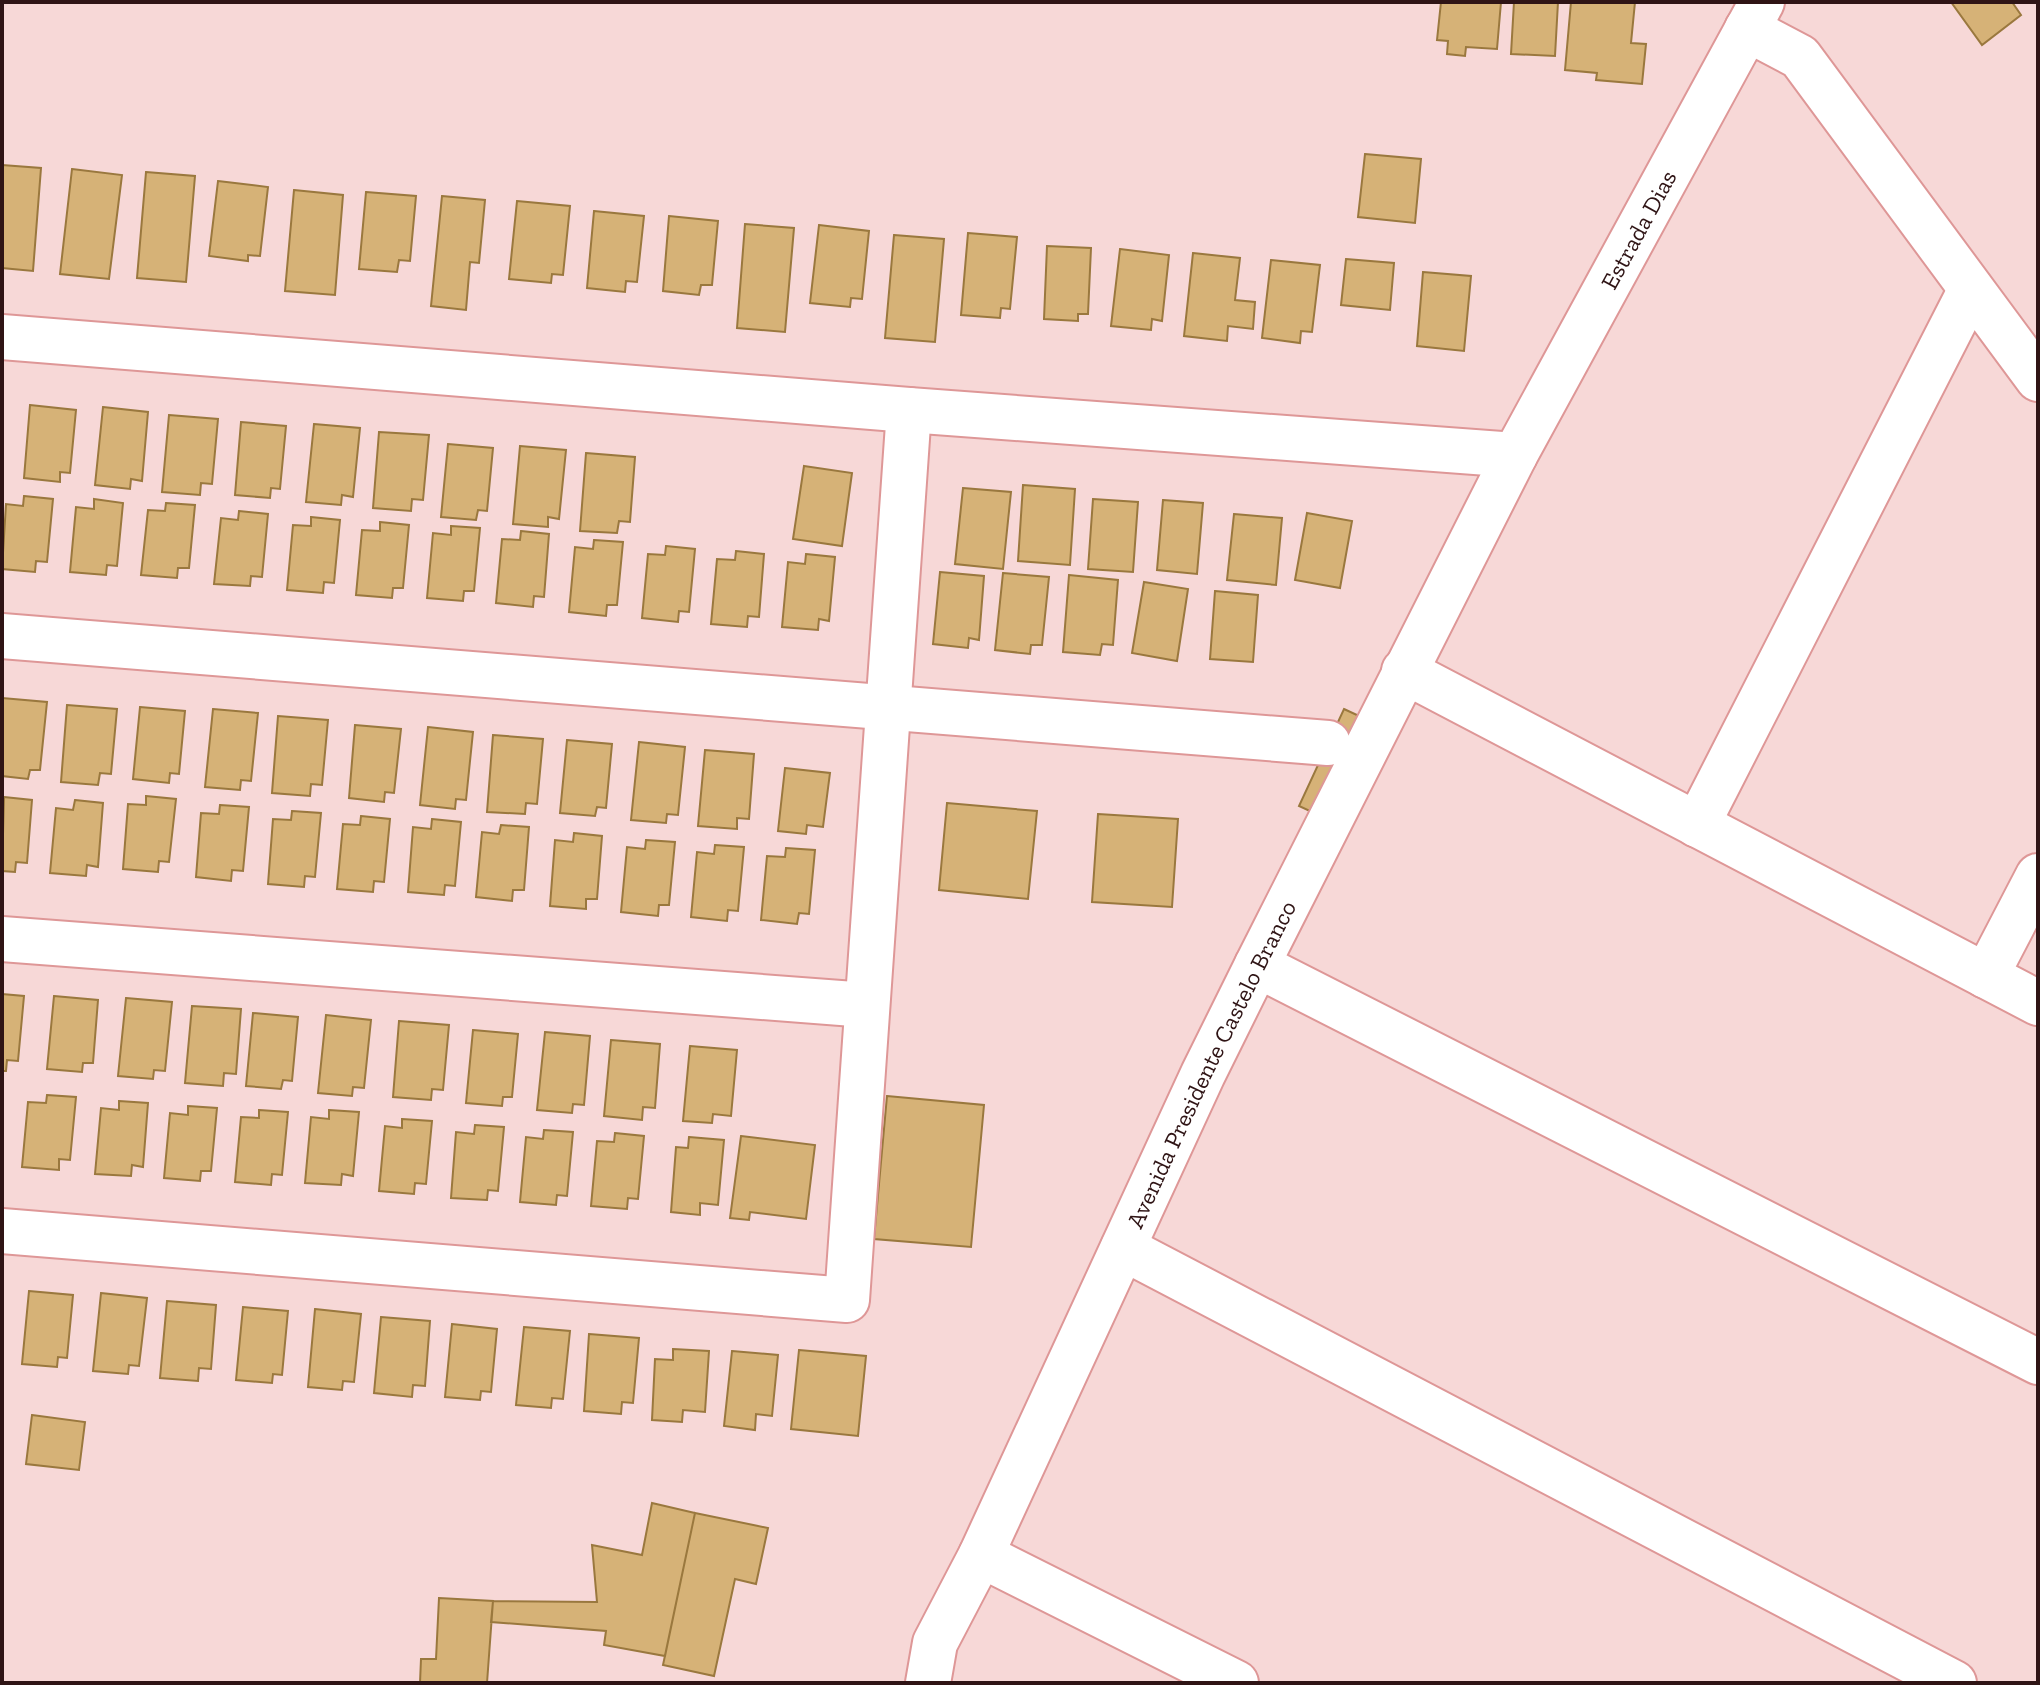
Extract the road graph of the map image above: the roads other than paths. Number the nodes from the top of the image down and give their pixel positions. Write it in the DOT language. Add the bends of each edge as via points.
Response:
graph roads {
  1 [pos="1754,15"];
  2 [pos="1971,289"];
  3 [pos="2,337"];
  4 [pos="2038,379"];
  5 [pos="909,410"];
  6 [pos="1515,455"];
  7 [pos="2,636"];
  8 [pos="1404,671"];
  9 [pos="888,706"];
  10 [pos="1350,747"];
  11 [pos="1697,825"];
  12 [pos="2038,876"];
  13 [pos="2,939"];
  14 [pos="1257,965"];
  15 [pos="1986,976"];
  16 [pos="2038,1003"];
  17 [pos="867,1005"];
  18 [pos="2,1231"];
  19 [pos="1123,1248"];
  20 [pos="2038,1362"];
  21 [pos="981,1555"];
  22 [pos="928,1683"];
  23 [pos="1236,1683"];
  24 [pos="1954,1683"];
  1 -- 2 [label="street" via="1800,57"];
  1 -- 6 [label="street, Estrada Dias"];
  2 -- 4 [label="street"];
  2 -- 11 [label="street"];
  3 -- 5 [label="street"];
  5 -- 6 [label="street"];
  5 -- 9 [label="street"];
  6 -- 8 [label="street, Avenida Presidente Castelo Branco"];
  7 -- 9 [label="street"];
  8 -- 10 [label="street, Avenida Presidente Castelo Branco"];
  8 -- 11 [label="street"];
  9 -- 10 [label="street"];
  9 -- 17 [label="street"];
  10 -- 14 [label="street, Avenida Presidente Castelo Branco"];
  11 -- 15 [label="street"];
  12 -- 15 [label="street"];
  13 -- 17 [label="street"];
  14 -- 19 [label="street, Avenida Presidente Castelo Branco"];
  14 -- 20 [label="street"];
  15 -- 16 [label="street"];
  17 -- 18 [label="street" via="847,1300"];
  19 -- 21 [label="street, Avenida Presidente Castelo Branco"];
  19 -- 24 [label="street"];
  21 -- 22 [label="street, Avenida Presidente Castelo Branco" via="935,1643"];
  21 -- 23 [label="street"];
}
